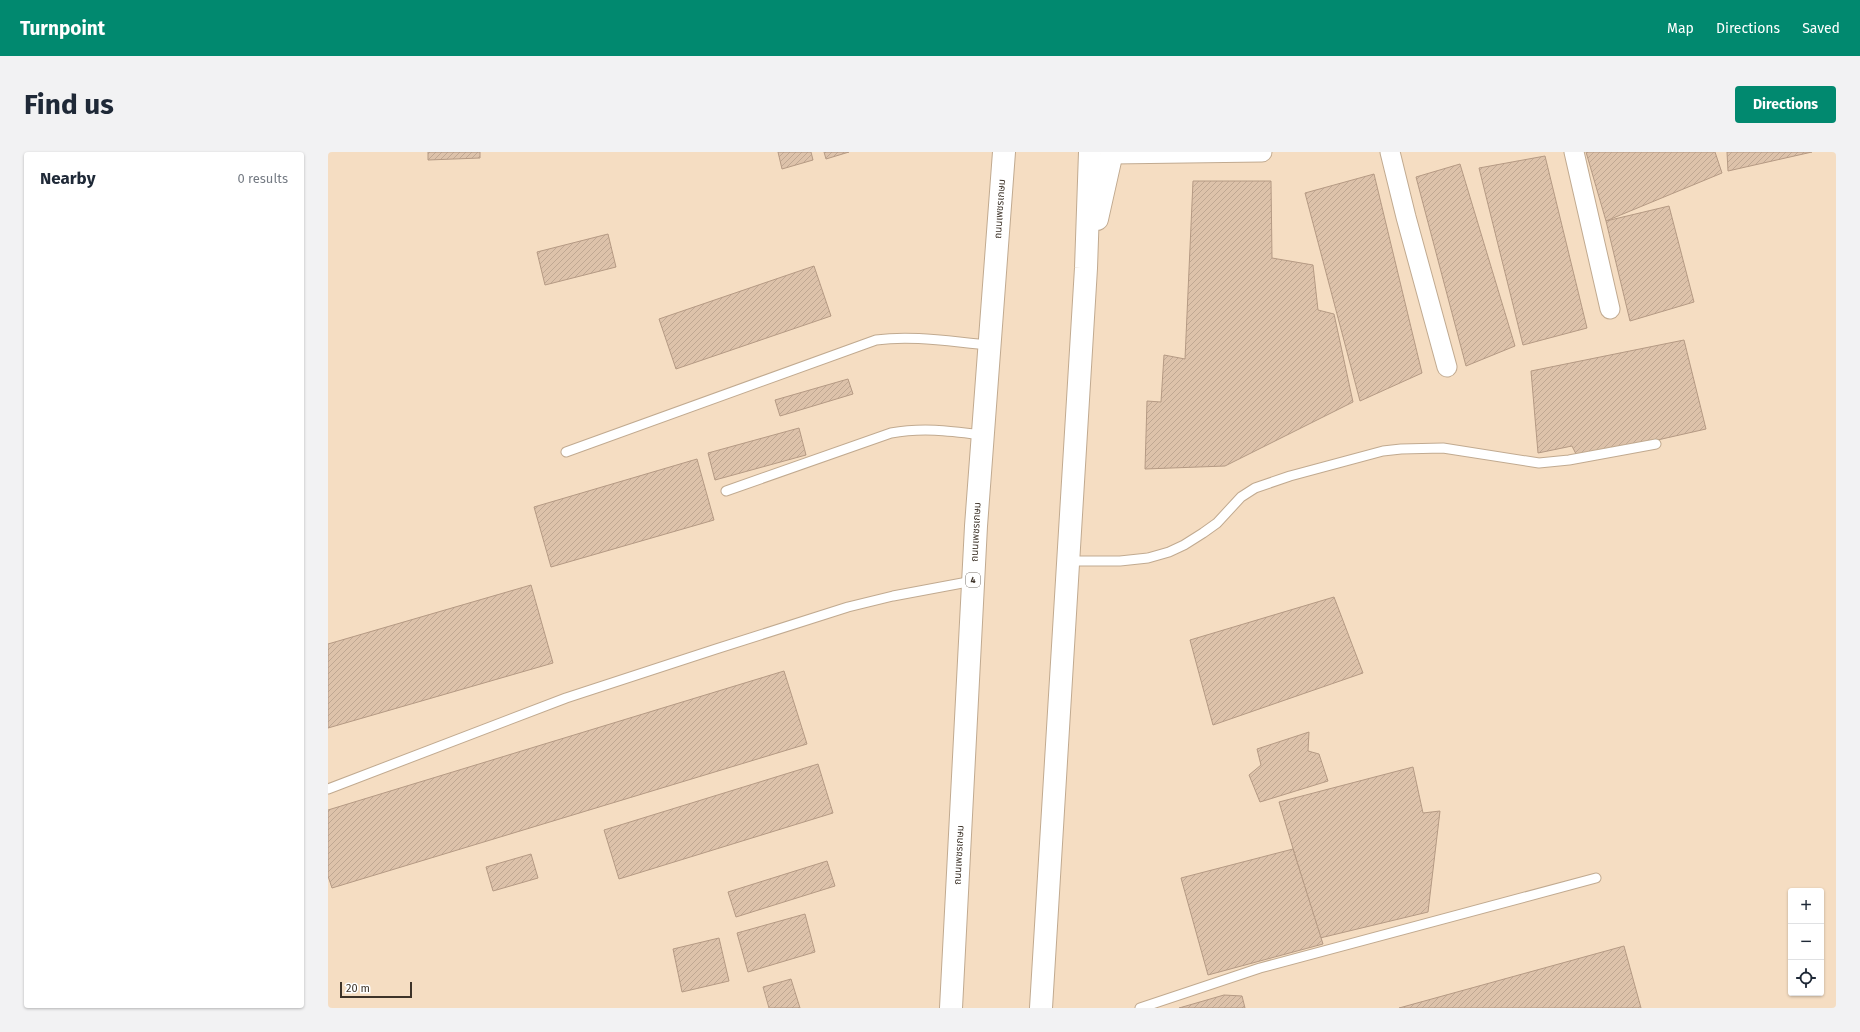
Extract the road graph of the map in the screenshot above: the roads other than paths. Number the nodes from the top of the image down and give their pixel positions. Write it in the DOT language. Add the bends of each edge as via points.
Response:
graph roads {
  1 [pos="1004,152"];
  2 [pos="1090,152"];
  3 [pos="1262,152"];
  4 [pos="1390,152"];
  5 [pos="1574,152"];
  6 [pos="1112,153"];
  7 [pos="1086,268"];
  8 [pos="1610,309"];
  9 [pos="990,345"];
  10 [pos="1447,367"];
  11 [pos="983,435"];
  12 [pos="1656,444"];
  13 [pos="566,452"];
  14 [pos="726,491"];
  15 [pos="1068,560"];
  16 [pos="973,581"];
  17 [pos="328,789"];
  18 [pos="1596,878"];
  19 [pos="951,1008"];
  20 [pos="1041,1008"];
  21 [pos="1140,1008"];
  1 -- 9 [label="highway, ถนนเพชรเกษม / 4"];
  2 -- 7 [label="highway"];
  3 -- 6 [label="street"];
  4 -- 10 [label="street"];
  5 -- 8 [label="street"];
  6 -- 7 [label="highway"];
  7 -- 15 [label="highway"];
  9 -- 11 [label="highway, ถนนเพชรเกษม / 4"];
  9 -- 13 [label="lane" via="915,338 876,340"];
  11 -- 14 [label="lane" via="911,429"];
  11 -- 16 [label="highway, ถนนเพชรเกษม / 4"];
  12 -- 15 [label="lane" via="1539,463 1442,448 1383,451 1255,488 1241,497 1203,533 1169,552 1148,558 1120,561"];
  15 -- 20 [label="highway"];
  16 -- 17 [label="lane" via="848,607 716,648 566,698"];
  16 -- 19 [label="highway, ถนนเพชรเกษม / 4"];
  18 -- 21 [label="lane" via="1260,968"];
}
